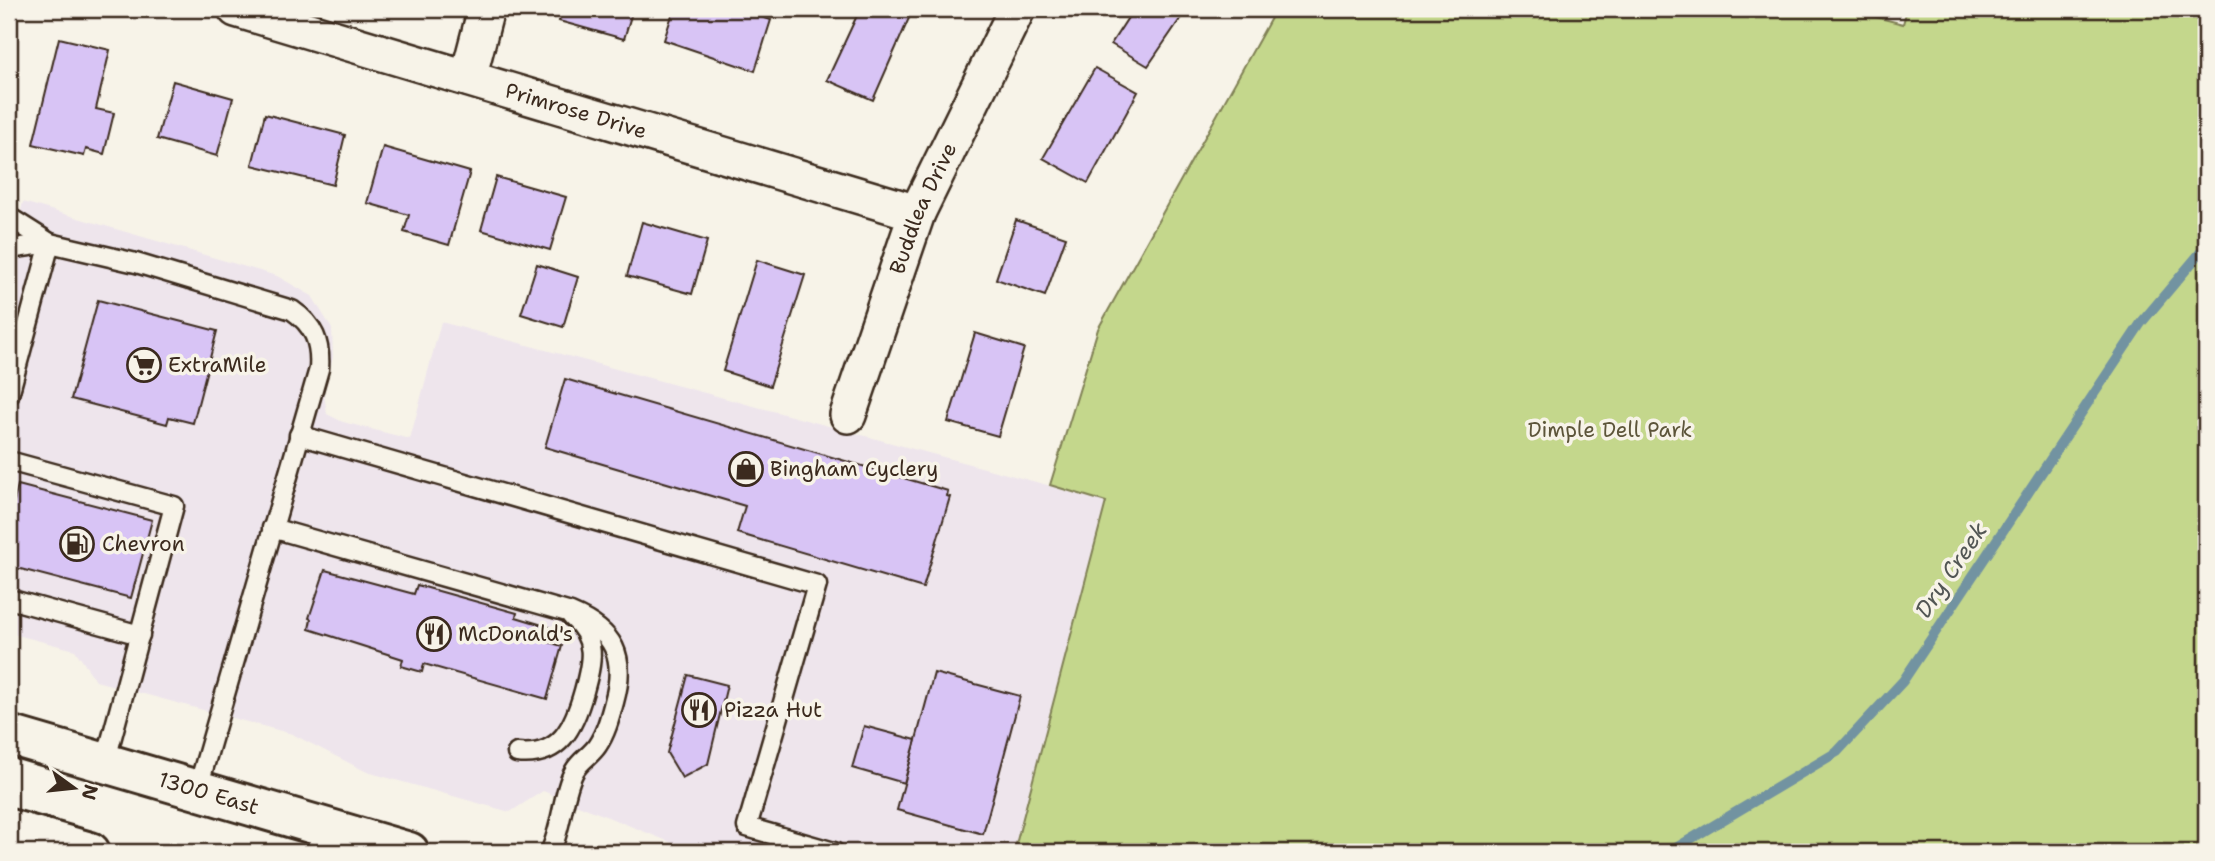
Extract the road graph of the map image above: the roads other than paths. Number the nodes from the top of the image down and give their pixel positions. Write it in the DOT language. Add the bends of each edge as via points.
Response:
graph roads {
  1 [pos="236,9"];
  2 [pos="486,9"];
  3 [pos="1017,9"];
  4 [pos="468,78"];
  5 [pos="917,213"];
  6 [pos="9,217"];
  7 [pos="50,243"];
  8 [pos="9,249"];
  9 [pos="9,395"];
  10 [pos="848,415"];
  11 [pos="299,435"];
  12 [pos="9,461"];
  13 [pos="272,528"];
  14 [pos="9,599"];
  15 [pos="556,609"];
  16 [pos="140,635"];
  17 [pos="9,735"];
  18 [pos="517,753"];
  19 [pos="105,764"];
  20 [pos="197,791"];
  21 [pos="9,829"];
  22 [pos="90,852"];
  23 [pos="409,852"];
  24 [pos="550,852"];
  25 [pos="834,852"];
  1 -- 4 [label="street, Primrose Drive"];
  2 -- 4 [label="street"];
  3 -- 5 [label="street, Buddlea Drive"];
  4 -- 5 [label="street, Primrose Drive"];
  5 -- 10 [label="street, Buddlea Drive"];
  6 -- 7 [label="lane"];
  7 -- 8 [label="lane"];
  7 -- 9 [label="lane"];
  7 -- 11 [label="lane" via="136,263 278,306 303,318 318,342 320,355"];
  11 -- 13 [label="lane"];
  11 -- 25 [label="lane" via="817,585 747,827"];
  12 -- 16 [label="lane" via="174,506"];
  13 -- 15 [label="lane"];
  13 -- 20 [label="lane"];
  14 -- 16 [label="lane"];
  15 -- 18 [label="lane" via="569,615 588,635 593,660 563,740 541,752"];
  15 -- 24 [label="lane" via="584,619 606,634 621,670 604,734 575,770"];
  16 -- 19 [label="lane"];
  17 -- 19 [label="main road, 1300 East"];
  19 -- 20 [label="main road, 1300 East"];
  20 -- 23 [label="main road, 1300 East"];
  21 -- 22 [label="main road"];
}
